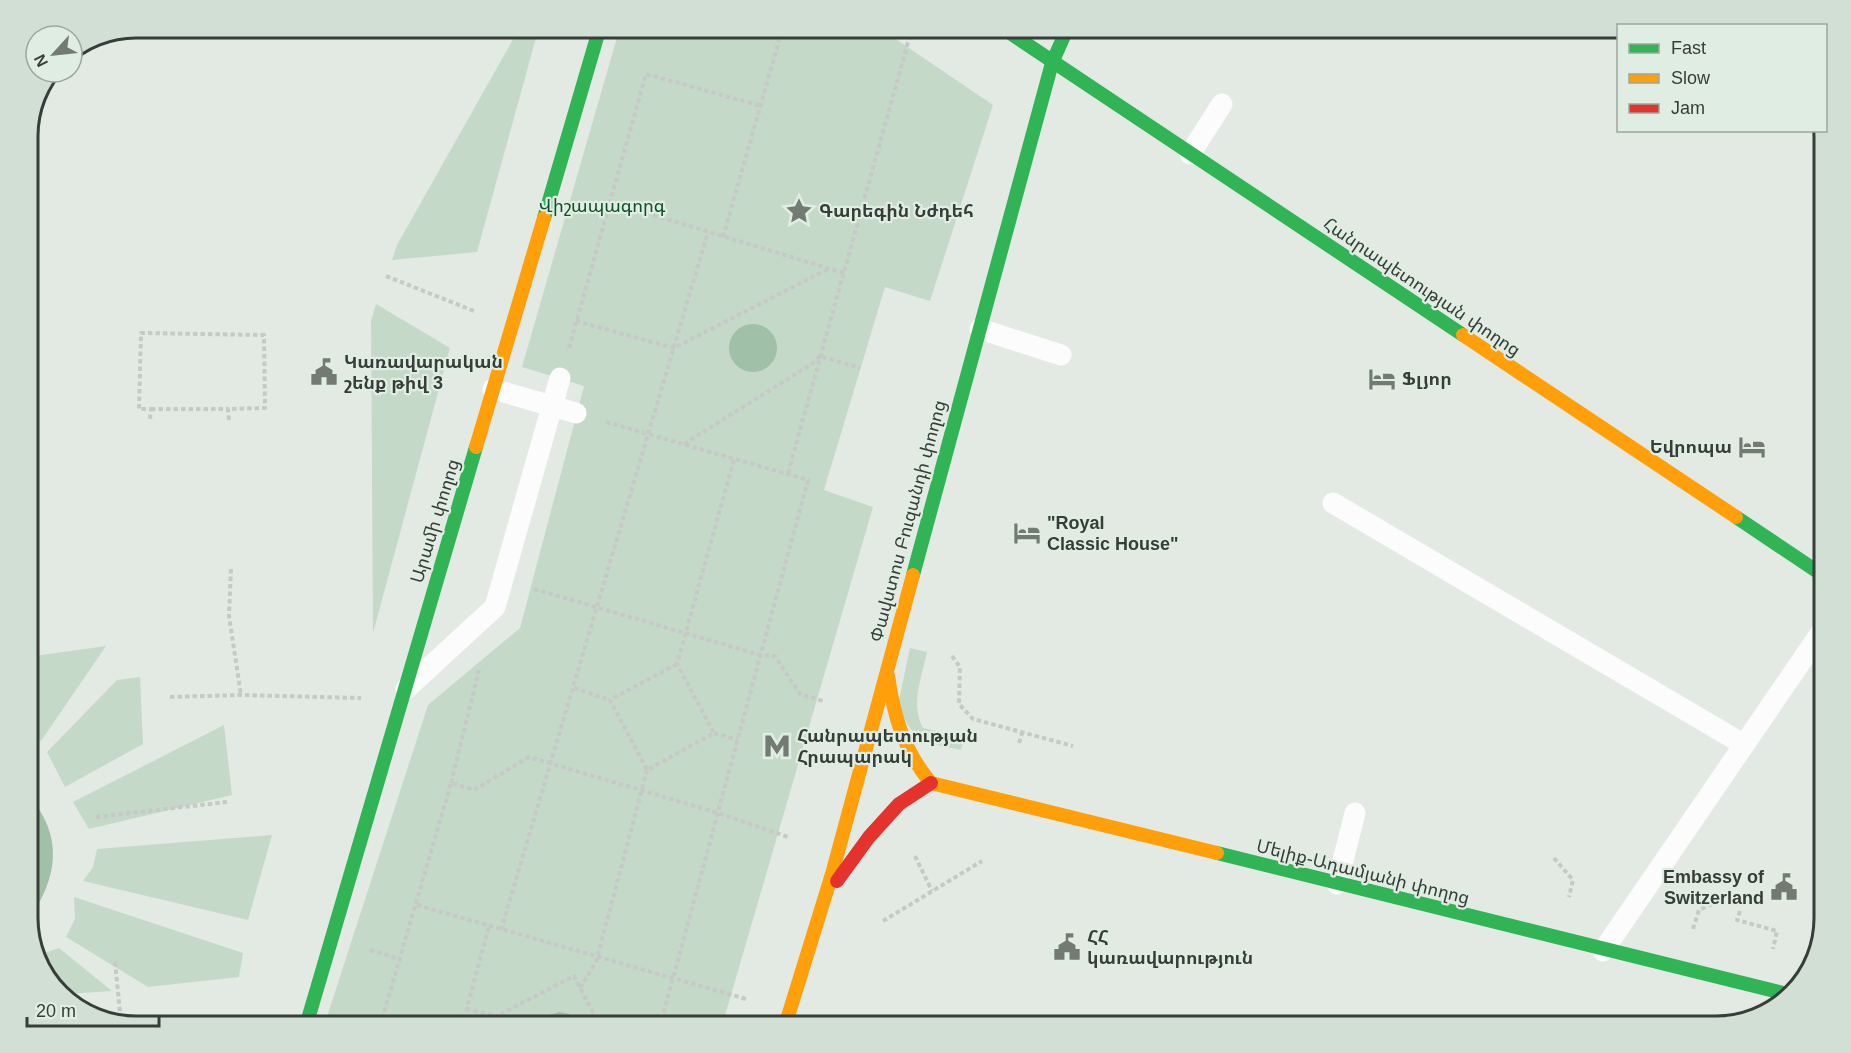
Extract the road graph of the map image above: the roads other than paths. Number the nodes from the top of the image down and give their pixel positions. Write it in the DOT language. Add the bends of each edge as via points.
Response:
graph roads {
  1 [pos="597,38"];
  2 [pos="1017,38"];
  3 [pos="1063,38"];
  4 [pos="1052,63"];
  5 [pos="1222,104"];
  6 [pos="1191,154"];
  7 [pos="980,329"];
  8 [pos="1061,355"];
  9 [pos="560,378"];
  10 [pos="493,389"];
  11 [pos="552,405"];
  12 [pos="576,413"];
  13 [pos="1333,503"];
  14 [pos="1814,569"];
  15 [pos="1814,643"];
  16 [pos="887,666"];
  17 [pos="404,691"];
  18 [pos="1743,744"];
  19 [pos="931,783"];
  20 [pos="1355,813"];
  21 [pos="1337,885"];
  22 [pos="822,905"];
  23 [pos="1603,951"];
  24 [pos="1779,992"];
  25 [pos="309,1016"];
  26 [pos="788,1016"];
  1 -- 10 [label="street, Արամի փողոց"];
  2 -- 4 [label="street, Հանրապետության փողոց"];
  3 -- 4 [label="street, Փավստոս Բուզանդի փողոց"];
  4 -- 6 [label="street, Հանրապետության փողոց"];
  4 -- 7 [label="street, Փավստոս Բուզանդի փողոց"];
  5 -- 6 [label="lane"];
  6 -- 14 [label="street, Հանրապետության փողոց"];
  7 -- 8 [label="lane"];
  7 -- 16 [label="street, Փավստոս Բուզանդի փողոց"];
  9 -- 11 [label="lane"];
  10 -- 11 [label="lane"];
  10 -- 17 [label="street, Արամի փողոց"];
  11 -- 12 [label="lane"];
  11 -- 17 [label="lane" via="495,607"];
  13 -- 18 [label="lane"];
  15 -- 18 [label="lane"];
  16 -- 19 [label="street" via="898,730 910,760"];
  16 -- 22 [label="street, Փավստոս Բուզանդի փողոց"];
  17 -- 25 [label="street, Արամի փողոց"];
  18 -- 23 [label="lane"];
  19 -- 21 [label="street, Մելիք-Ադամյանի փողոց"];
  19 -- 22 [label="street" via="899,804 869,837"];
  20 -- 21 [label="lane"];
  21 -- 23 [label="street, Մելիք-Ադամյանի փողոց"];
  22 -- 26 [label="street, Փավստոս Բուզանդի փողոց"];
  23 -- 24 [label="street, Մելիք-Ադամյանի փողոց"];
}
